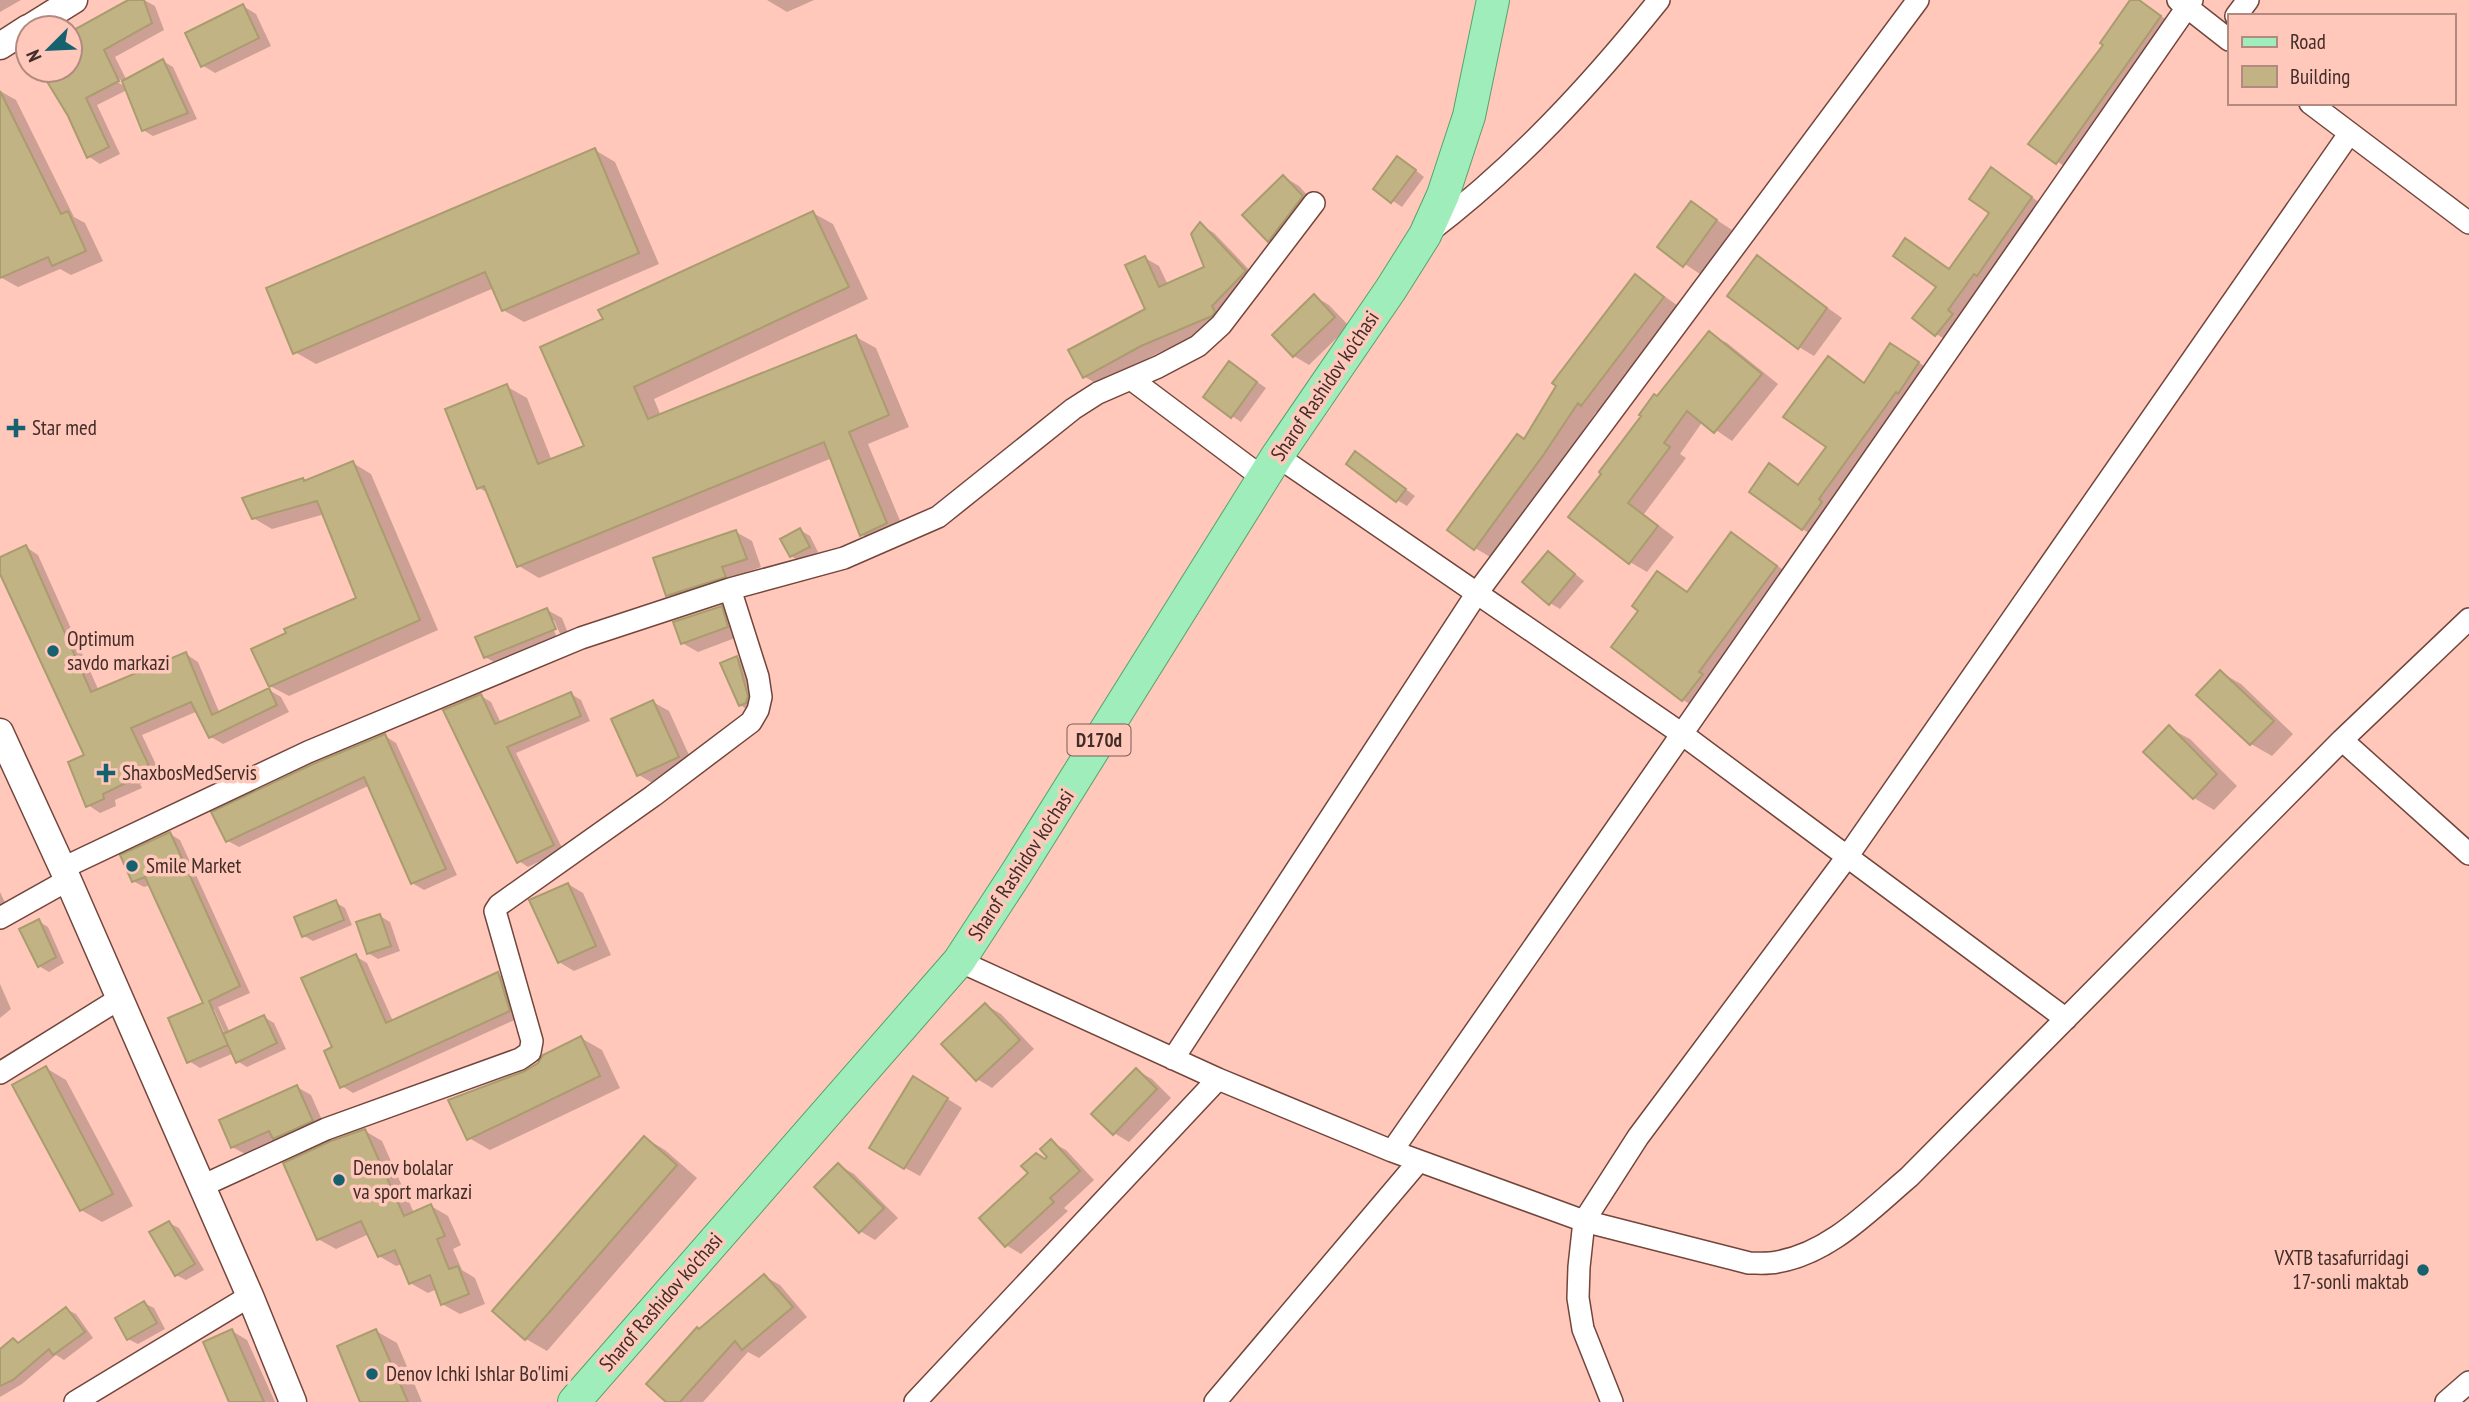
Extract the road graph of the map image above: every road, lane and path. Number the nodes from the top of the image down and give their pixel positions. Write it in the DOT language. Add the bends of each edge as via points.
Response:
graph roads {
  1 [pos="74,0"];
  2 [pos="1659,0"];
  3 [pos="1918,0"];
  4 [pos="1491,1"];
  5 [pos="2185,2"];
  6 [pos="51,14"];
  7 [pos="2227,33"];
  8 [pos="2313,105"];
  9 [pos="2349,134"];
  10 [pos="1314,203"];
  11 [pos="2469,223"];
  12 [pos="1425,235"];
  13 [pos="1131,379"];
  14 [pos="1270,467"];
  15 [pos="730,589"];
  16 [pos="1477,593"];
  17 [pos="2469,619"];
  18 [pos="0,732"];
  19 [pos="1682,734"];
  20 [pos="2343,740"];
  21 [pos="2469,854"];
  22 [pos="1847,857"];
  23 [pos="66,874"];
  24 [pos="0,918"];
  25 [pos="959,961"];
  26 [pos="119,999"];
  27 [pos="2066,1019"];
  28 [pos="1173,1059"];
  29 [pos="0,1073"];
  30 [pos="1218,1079"];
  31 [pos="1392,1151"];
  32 [pos="1419,1161"];
  33 [pos="202,1186"];
  34 [pos="1584,1221"];
  35 [pos="250,1296"];
  36 [pos="2469,1382"];
  37 [pos="75,1402"];
  38 [pos="293,1402"];
  39 [pos="574,1402"];
  40 [pos="915,1402"];
  41 [pos="1215,1402"];
  42 [pos="1612,1402"];
  43 [pos="2445,1402"];
  1 -- 6 [label="street"];
  2 -- 12 [label="street" via="1546,129 1474,198"];
  3 -- 16 [label="street"];
  4 -- 12 [label="main road, Sharof Rashidov ko'chasi / D170d" via="1465,129"];
  5 -- 7 [label="street"];
  5 -- 19 [label="street"];
  8 -- 9 [label="street"];
  9 -- 11 [label="street"];
  9 -- 22 [label="street"];
  10 -- 13 [label="street" via="1221,325 1198,346"];
  12 -- 14 [label="main road, Sharof Rashidov ko'chasi / D170d"];
  13 -- 14 [label="street"];
  13 -- 15 [label="street" via="1073,409 938,517 844,558"];
  14 -- 16 [label="street"];
  14 -- 25 [label="main road, Sharof Rashidov ko'chasi / D170d"];
  15 -- 23 [label="street" via="581,638 308,752"];
  15 -- 33 [label="street" via="758,677 761,697 751,722 495,911 532,1041 530,1052 326,1129"];
  16 -- 19 [label="street"];
  16 -- 28 [label="street"];
  17 -- 20 [label="street"];
  18 -- 23 [label="street"];
  19 -- 22 [label="street"];
  19 -- 31 [label="street"];
  20 -- 21 [label="street"];
  20 -- 27 [label="street"];
  22 -- 27 [label="street"];
  22 -- 34 [label="street" via="1638,1137"];
  23 -- 24 [label="street"];
  23 -- 26 [label="street"];
  25 -- 28 [label="street"];
  25 -- 39 [label="main road, Sharof Rashidov ko'chasi / D170d"];
  26 -- 29 [label="street"];
  26 -- 33 [label="street"];
  27 -- 34 [label="street" via="1909,1177 1833,1239 1805,1253 1749,1264"];
  28 -- 30 [label="street"];
  30 -- 31 [label="street"];
  30 -- 40 [label="street"];
  31 -- 32 [label="street"];
  32 -- 34 [label="street"];
  32 -- 41 [label="street"];
  33 -- 35 [label="street"];
  34 -- 42 [label="street" via="1578,1267 1581,1319"];
  35 -- 37 [label="street"];
  35 -- 38 [label="street"];
  36 -- 43 [label="street"];
}
